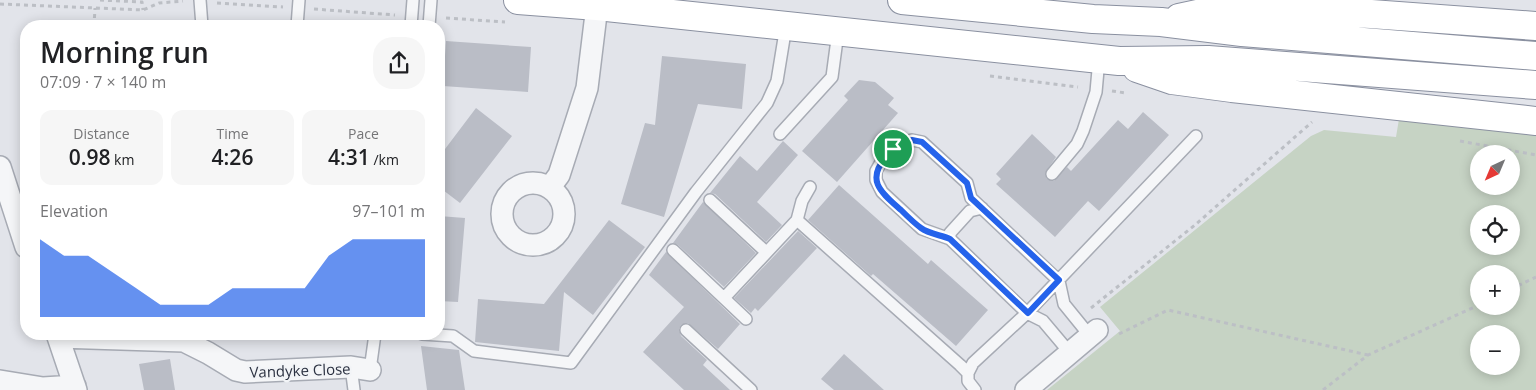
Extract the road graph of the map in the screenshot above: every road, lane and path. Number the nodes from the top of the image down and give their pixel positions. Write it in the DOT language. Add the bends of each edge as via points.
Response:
graph roads {
  1 [pos="100,0"];
  2 [pos="200,0"];
  3 [pos="299,0"];
  4 [pos="413,0"];
  5 [pos="431,0"];
  6 [pos="518,0"];
  7 [pos="902,0"];
  8 [pos="597,6"];
  9 [pos="95,8"];
  10 [pos="143,10"];
  11 [pos="94,20"];
  12 [pos="202,20"];
  13 [pos="297,20"];
  14 [pos="411,20"];
  15 [pos="429,20"];
  16 [pos="1161,22"];
  17 [pos="786,26"];
  18 [pos="1536,26"];
  19 [pos="838,32"];
  20 [pos="1529,55"];
  21 [pos="1109,60"];
  22 [pos="1526,84"];
  23 [pos="1318,117"];
  24 [pos="1536,120"];
  25 [pos="780,134"];
  26 [pos="1196,136"];
  27 [pos="0,168"];
  28 [pos="1052,174"];
  29 [pos="550,187"];
  30 [pos="810,187"];
  31 [pos="710,200"];
  32 [pos="982,208"];
  33 [pos="20,218"];
  34 [pos="797,220"];
  35 [pos="950,239"];
  36 [pos="673,250"];
  37 [pos="766,252"];
  38 [pos="1536,277"];
  39 [pos="1059,280"];
  40 [pos="1520,285"];
  41 [pos="724,298"];
  42 [pos="1470,309"];
  43 [pos="1028,313"];
  44 [pos="746,319"];
  45 [pos="686,330"];
  46 [pos="1093,333"];
  47 [pos="445,335"];
  48 [pos="59,340"];
  49 [pos="163,340"];
  50 [pos="372,340"];
  51 [pos="1070,353"];
  52 [pos="1368,356"];
  53 [pos="360,368"];
  54 [pos="968,373"];
  55 [pos="0,381"];
  56 [pos="75,388"];
  57 [pos="354,390"];
  58 [pos="751,390"];
  59 [pos="975,390"];
  60 [pos="1026,390"];
  61 [pos="1322,390"];
  1 -- 10 [label="path" via="142,2"];
  2 -- 12 [label="lane"];
  3 -- 13 [label="lane"];
  4 -- 14 [label="lane"];
  5 -- 15 [label="lane"];
  6 -- 8 [label="highway"];
  7 -- 16 [label="highway" via="1093,19"];
  8 -- 17 [label="highway"];
  8 -- 29 [label="street" via="587,88 559,175"];
  9 -- 11 [label="path"];
  16 -- 18 [label="highway" via="1229,7"];
  16 -- 20 [label="highway" via="1260,34"];
  17 -- 19 [label="highway"];
  17 -- 47 [label="lane" via="777,81 767,104 696,192 571,363 474,351 453,336"];
  19 -- 21 [label="highway"];
  19 -- 25 [label="lane" via="832,77"];
  21 -- 22 [label="highway" via="1208,60"];
  21 -- 24 [label="highway" via="1180,81"];
  21 -- 28 [label="lane" via="1077,144"];
  23 -- 46 [label="path" via="1086,312"];
  26 -- 39 [label="lane"];
  27 -- 33 [label="street"];
  30 -- 34 [label="lane"];
  31 -- 37 [label="lane"];
  32 -- 35 [label="lane" via="970,210 950,233"];
  32 -- 35 [label="lane" via="971,198 967,183 922,142 912,140 893,149 876,171 882,192 922,229"];
  32 -- 39 [label="lane"];
  34 -- 37 [label="lane"];
  34 -- 54 [label="lane"];
  35 -- 43 [label="lane"];
  36 -- 41 [label="lane"];
  37 -- 41 [label="lane"];
  38 -- 40 [label="path"];
  39 -- 43 [label="lane"];
  39 -- 46 [label="lane" via="1064,304"];
  41 -- 44 [label="lane"];
  42 -- 52 [label="path"];
  43 -- 51 [label="lane" via="1043,321"];
  43 -- 54 [label="lane" via="974,363"];
  45 -- 58 [label="lane"];
  46 -- 51 [label="street"];
  46 -- 52 [label="path" via="1106,340 1168,310"];
  48 -- 56 [label="street"];
  49 -- 53 [label="street, Vandyke Close" via="184,341 245,372"];
  50 -- 53 [label="lane"];
  51 -- 60 [label="street"];
  52 -- 61 [label="path"];
  53 -- 57 [label="lane"];
  54 -- 59 [label="lane" via="968,381"];
  55 -- 56 [label="street" via="44,388"];
}
